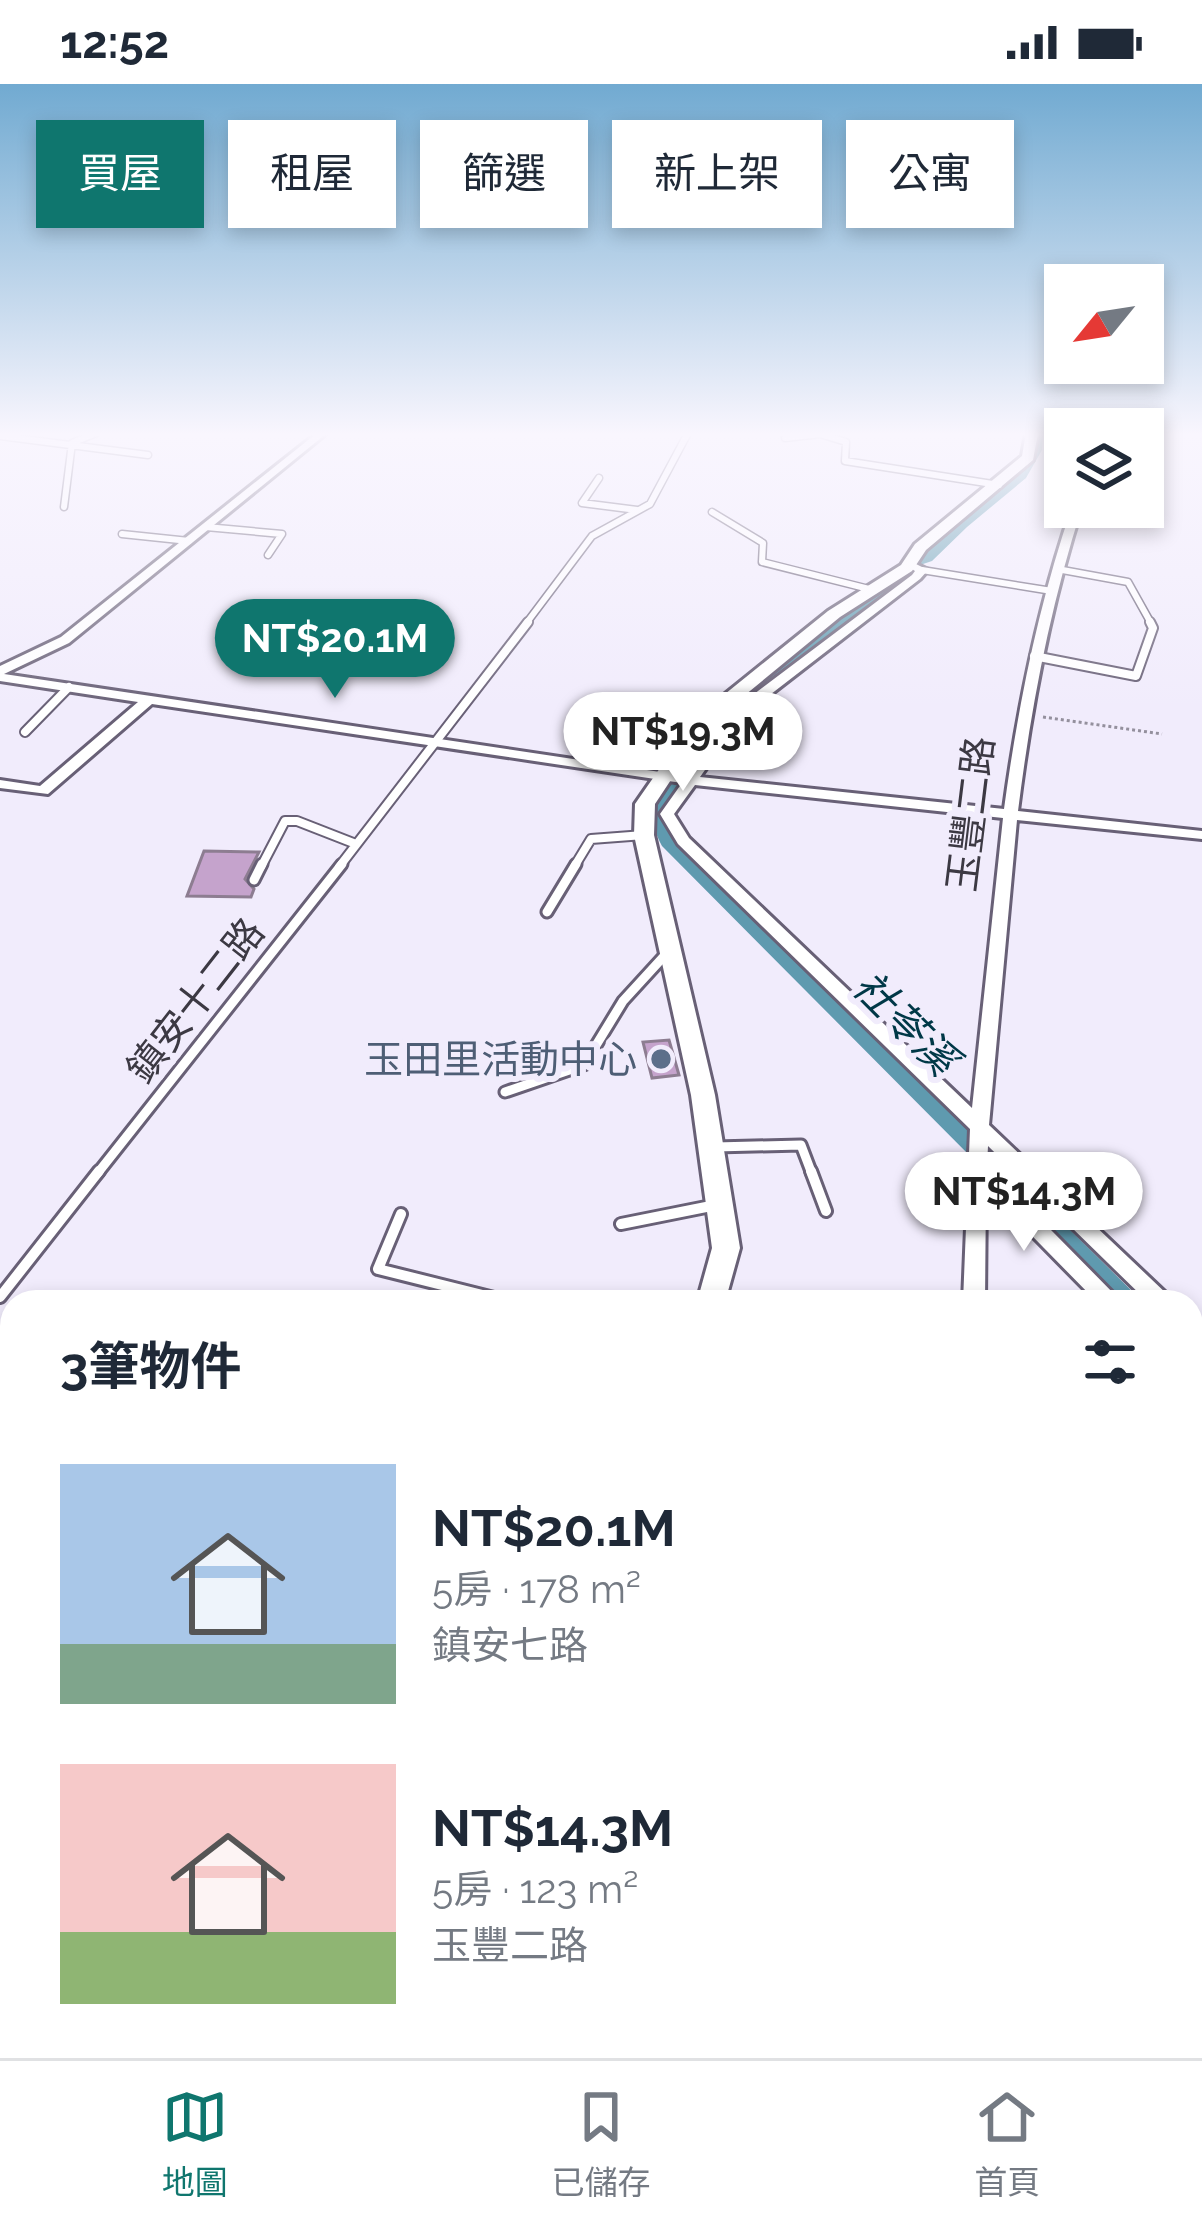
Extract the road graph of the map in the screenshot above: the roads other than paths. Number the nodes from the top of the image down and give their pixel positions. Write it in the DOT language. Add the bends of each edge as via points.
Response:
graph roads {
  1 [pos="208,525"];
  2 [pos="611,525"];
  3 [pos="734,525"];
  4 [pos="945,525"];
  5 [pos="206,527"];
  6 [pos="1070,528"];
  7 [pos="122,534"];
  8 [pos="189,541"];
  9 [pos="268,555"];
  10 [pos="916,567"];
  11 [pos="1057,569"];
  12 [pos="873,590"];
  13 [pos="1052,591"];
  14 [pos="1034,656"];
  15 [pos="0,674"];
  16 [pos="69,687"];
  17 [pos="149,699"];
  18 [pos="25,732"];
  19 [pos="439,741"];
  20 [pos="662,776"];
  21 [pos="688,780"];
  22 [pos="0,784"];
  23 [pos="1010,812"];
  24 [pos="644,835"];
  25 [pos="1202,835"];
  26 [pos="356,844"];
  27 [pos="254,880"];
  28 [pos="547,912"];
  29 [pos="670,950"];
  30 [pos="505,1093"];
  31 [pos="978,1146"];
  32 [pos="710,1148"];
  33 [pos="719,1205"];
  34 [pos="826,1211"];
  35 [pos="401,1214"];
  36 [pos="621,1224"];
  37 [pos="6,1290"];
  38 [pos="453,1290"];
  39 [pos="714,1290"];
  40 [pos="974,1290"];
  41 [pos="1101,1290"];
  42 [pos="1148,1290"];
  1 -- 5 [label="street"];
  2 -- 19 [label="lane, 鎮安十二路" via="592,536"];
  3 -- 12 [label="lane" via="763,543 763,562"];
  4 -- 10 [label="street"];
  5 -- 8 [label="street"];
  5 -- 9 [label="lane" via="282,533"];
  6 -- 11 [label="street, 玉豐二路"];
  7 -- 8 [label="lane"];
  8 -- 15 [label="street" via="65,640"];
  10 -- 12 [label="street"];
  10 -- 13 [label="lane"];
  10 -- 21 [label="street" via="739,712"];
  11 -- 13 [label="street, 玉豐二路"];
  11 -- 14 [label="lane" via="1128,583 1153,628 1136,676"];
  12 -- 20 [label="street" via="700,723"];
  13 -- 14 [label="street, 玉豐二路"];
  14 -- 23 [label="street, 玉豐二路"];
  15 -- 16 [label="street"];
  16 -- 17 [label="street"];
  16 -- 18 [label="lane"];
  17 -- 19 [label="street"];
  17 -- 22 [label="street" via="43,791"];
  19 -- 20 [label="street"];
  19 -- 26 [label="lane, 鎮安十二路"];
  20 -- 21 [label="street"];
  20 -- 24 [label="street" via="645,804"];
  21 -- 23 [label="street"];
  21 -- 31 [label="street" via="667,814 683,842"];
  23 -- 25 [label="street"];
  23 -- 31 [label="street, 玉豐二路"];
  24 -- 28 [label="lane" via="591,839"];
  24 -- 29 [label="street"];
  26 -- 27 [label="lane" via="285,821"];
  26 -- 37 [label="lane, 鎮安十二路"];
  29 -- 30 [label="lane" via="623,1000 584,1065"];
  29 -- 32 [label="street"];
  31 -- 40 [label="street, 玉豐二路"];
  31 -- 41 [label="street"];
  31 -- 42 [label="street"];
  32 -- 33 [label="street"];
  32 -- 34 [label="lane" via="801,1145"];
  33 -- 36 [label="lane"];
  33 -- 39 [label="street" via="726,1248"];
  35 -- 38 [label="lane" via="378,1269"];
}
